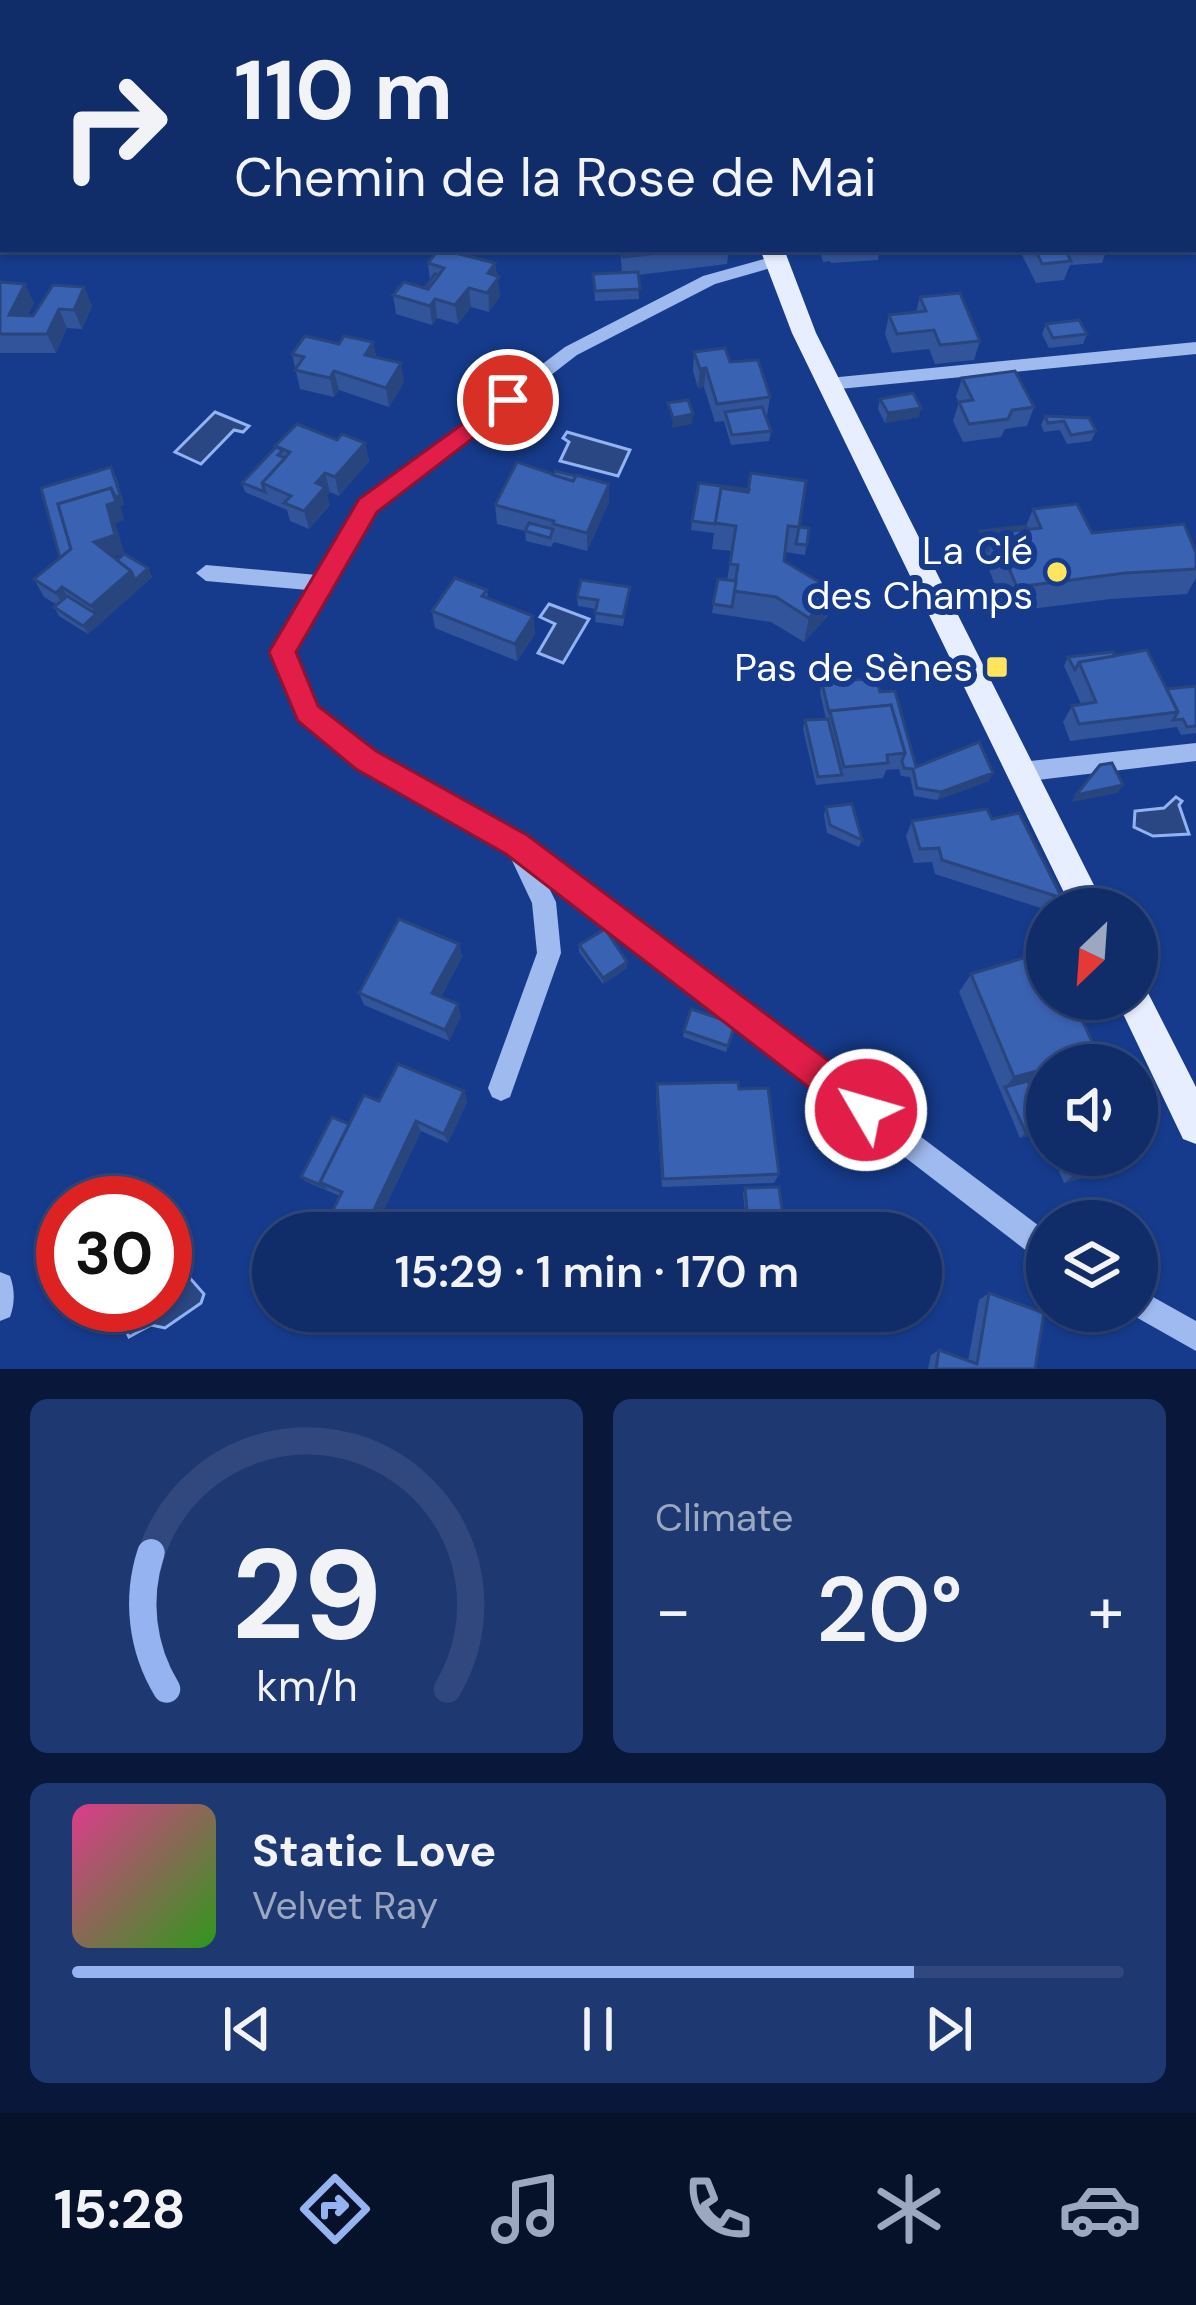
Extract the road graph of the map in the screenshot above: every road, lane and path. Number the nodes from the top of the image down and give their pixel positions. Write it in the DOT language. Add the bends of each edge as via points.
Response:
graph roads {
  1 [pos="774,255"];
  2 [pos="1196,348"];
  3 [pos="829,384"];
  4 [pos="206,573"];
  5 [pos="320,583"];
  6 [pos="1196,752"];
  7 [pos="1021,772"];
  8 [pos="517,845"];
  9 [pos="1079,888"];
  10 [pos="1143,1020"];
  11 [pos="501,1088"];
  12 [pos="1196,1126"];
  13 [pos="1026,1233"];
  14 [pos="0,1286"];
  15 [pos="0,1306"];
  16 [pos="1158,1314"];
  17 [pos="1196,1337"];
  1 -- 3 [label="main road"];
  1 -- 5 [label="street" via="571,351 368,506"];
  2 -- 3 [label="street"];
  3 -- 7 [label="main road"];
  4 -- 5 [label="street"];
  5 -- 8 [label="street" via="282,652 308,713 366,760"];
  6 -- 7 [label="street"];
  7 -- 9 [label="main road"];
  8 -- 11 [label="street" via="544,902 549,953"];
  8 -- 13 [label="street"];
  10 -- 12 [label="main road"];
  14 -- 15 [label="street"];
  16 -- 17 [label="street"];
}
